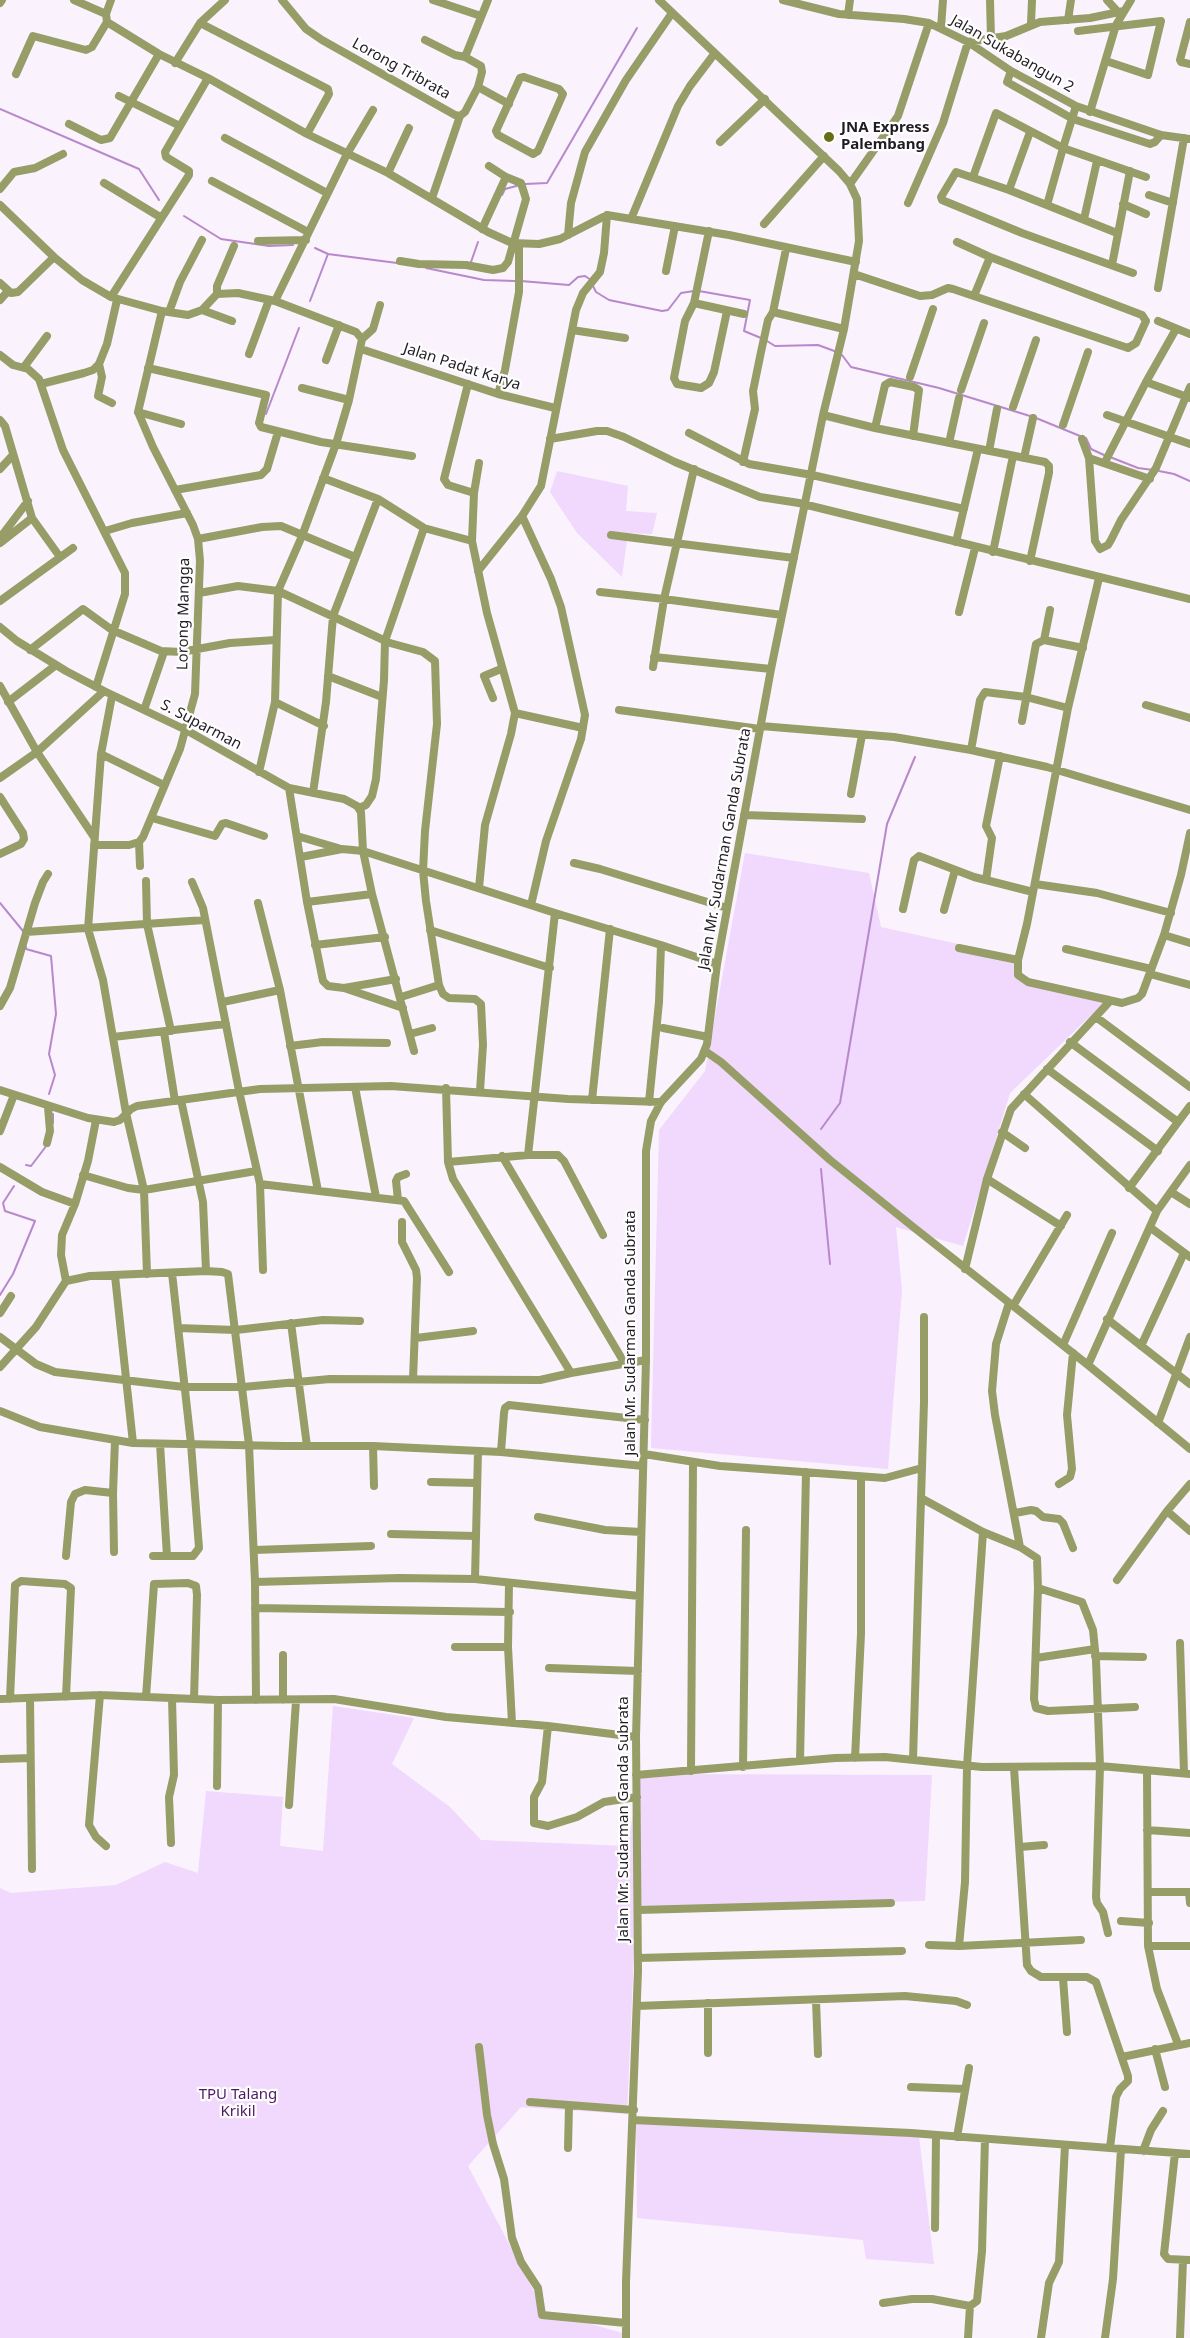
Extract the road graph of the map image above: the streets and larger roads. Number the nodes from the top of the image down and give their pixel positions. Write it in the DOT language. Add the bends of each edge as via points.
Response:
graph roads {
  1 [pos="74,0"];
  2 [pos="111,0"];
  3 [pos="225,0"];
  4 [pos="282,0"];
  5 [pos="433,0"];
  6 [pos="488,0"];
  7 [pos="659,0"];
  8 [pos="783,0"];
  9 [pos="850,0"];
  10 [pos="943,0"];
  11 [pos="990,0"];
  12 [pos="1032,0"];
  13 [pos="1071,0"];
  14 [pos="1107,0"];
  15 [pos="1131,0"];
  16 [pos="811,4"];
  17 [pos="1121,11"];
  18 [pos="672,13"];
  19 [pos="848,15"];
  20 [pos="481,16"];
  21 [pos="107,18"];
  22 [pos="1068,20"];
  23 [pos="1190,22"];
  24 [pos="200,23"];
  25 [pos="929,23"];
  26 [pos="1031,24"];
  27 [pos="1116,26"];
  28 [pos="941,28"];
  29 [pos="1078,31"];
  30 [pos="991,38"];
  31 [pos="425,40"];
  32 [pos="968,42"];
  33 [pos="715,53"];
  34 [pos="159,54"];
  35 [pos="465,57"];
  36 [pos="1106,61"];
  37 [pos="174,63"];
  38 [pos="1190,64"];
  39 [pos="1011,71"];
  40 [pos="16,74"];
  41 [pos="208,78"];
  42 [pos="478,87"];
  43 [pos="1041,89"];
  44 [pos="119,96"];
  45 [pos="765,99"];
  46 [pos="1037,100"];
  47 [pos="131,102"];
  48 [pos="509,104"];
  49 [pos="1076,106"];
  50 [pos="373,110"];
  51 [pos="1090,112"];
  52 [pos="460,116"];
  53 [pos="1073,118"];
  54 [pos="1112,120"];
  55 [pos="69,124"];
  56 [pos="180,126"];
  57 [pos="1136,127"];
  58 [pos="409,128"];
  59 [pos="1108,131"];
  60 [pos="1030,132"];
  61 [pos="307,134"];
  62 [pos="1161,135"];
  63 [pos="225,138"];
  64 [pos="1187,139"];
  65 [pos="720,141"];
  66 [pos="1134,141"];
  67 [pos="1063,148"];
  68 [pos="63,154"];
  69 [pos="347,154"];
  70 [pos="824,156"];
  71 [pos="1098,161"];
  72 [pos="489,166"];
  73 [pos="1130,171"];
  74 [pos="388,173"];
  75 [pos="506,177"];
  76 [pos="974,177"];
  77 [pos="1146,177"];
  78 [pos="212,181"];
  79 [pos="104,183"];
  80 [pos="850,184"];
  81 [pos="0,189"];
  82 [pos="1009,190"];
  83 [pos="327,193"];
  84 [pos="1149,195"];
  85 [pos="432,198"];
  86 [pos="908,203"];
  87 [pos="1173,203"];
  88 [pos="1123,204"];
  89 [pos="0,205"];
  90 [pos="1047,205"];
  91 [pos="1146,214"];
  92 [pos="607,215"];
  93 [pos="160,217"];
  94 [pos="631,219"];
  95 [pos="1084,219"];
  96 [pos="764,224"];
  97 [pos="675,226"];
  98 [pos="482,229"];
  99 [pos="709,231"];
  100 [pos="1117,233"];
  101 [pos="568,235"];
  102 [pos="307,236"];
  103 [pos="202,240"];
  104 [pos="258,241"];
  105 [pos="957,242"];
  106 [pos="516,243"];
  107 [pos="234,246"];
  108 [pos="786,249"];
  109 [pos="54,257"];
  110 [pos="990,257"];
  111 [pos="400,261"];
  112 [pos="856,262"];
  113 [pos="1112,265"];
  114 [pos="666,271"];
  115 [pos="1133,273"];
  116 [pos="854,274"];
  117 [pos="0,283"];
  118 [pos="1158,288"];
  119 [pos="8,291"];
  120 [pos="217,294"];
  121 [pos="974,296"];
  122 [pos="114,299"];
  123 [pos="0,300"];
  124 [pos="694,300"];
  125 [pos="272,301"];
  126 [pos="380,305"];
  127 [pos="933,309"];
  128 [pos="202,310"];
  129 [pos="727,311"];
  130 [pos="165,312"];
  131 [pos="773,312"];
  132 [pos="744,314"];
  133 [pos="232,321"];
  134 [pos="1158,321"];
  135 [pos="984,323"];
  136 [pos="339,325"];
  137 [pos="844,329"];
  138 [pos="1176,329"];
  139 [pos="572,330"];
  140 [pos="1190,334"];
  141 [pos="46,336"];
  142 [pos="625,338"];
  143 [pos="362,339"];
  144 [pos="1036,340"];
  145 [pos="361,350"];
  146 [pos="1088,352"];
  147 [pos="249,354"];
  148 [pos="0,355"];
  149 [pos="326,360"];
  150 [pos="99,364"];
  151 [pos="24,368"];
  152 [pos="148,368"];
  153 [pos="910,377"];
  154 [pos="1146,382"];
  155 [pos="41,384"];
  156 [pos="468,384"];
  157 [pos="1190,387"];
  158 [pos="302,388"];
  159 [pos="498,394"];
  160 [pos="1187,398"];
  161 [pos="350,400"];
  162 [pos="112,403"];
  163 [pos="555,408"];
  164 [pos="1013,408"];
  165 [pos="997,409"];
  166 [pos="138,412"];
  167 [pos="823,415"];
  168 [pos="1107,415"];
  169 [pos="1033,418"];
  170 [pos="0,420"];
  171 [pos="1125,421"];
  172 [pos="181,424"];
  173 [pos="1063,425"];
  174 [pos="875,428"];
  175 [pos="278,432"];
  176 [pos="689,433"];
  177 [pos="913,436"];
  178 [pos="1170,438"];
  179 [pos="550,439"];
  180 [pos="1082,439"];
  181 [pos="949,443"];
  182 [pos="336,444"];
  183 [pos="1190,444"];
  184 [pos="978,449"];
  185 [pos="989,451"];
  186 [pos="13,455"];
  187 [pos="412,456"];
  188 [pos="1013,456"];
  189 [pos="1024,458"];
  190 [pos="1089,458"];
  191 [pos="1107,458"];
  192 [pos="743,462"];
  193 [pos="479,463"];
  194 [pos="0,469"];
  195 [pos="694,469"];
  196 [pos="1153,474"];
  197 [pos="812,475"];
  198 [pos="323,478"];
  199 [pos="175,490"];
  200 [pos="474,493"];
  201 [pos="378,499"];
  202 [pos="28,501"];
  203 [pos="806,506"];
  204 [pos="964,509"];
  205 [pos="187,513"];
  206 [pos="522,516"];
  207 [pos="32,518"];
  208 [pos="424,528"];
  209 [pos="105,531"];
  210 [pos="611,535"];
  211 [pos="302,536"];
  212 [pos="0,538"];
  213 [pos="198,540"];
  214 [pos="472,541"];
  215 [pos="677,542"];
  216 [pos="956,542"];
  217 [pos="0,543"];
  218 [pos="73,548"];
  219 [pos="975,548"];
  220 [pos="993,552"];
  221 [pos="60,557"];
  222 [pos="355,557"];
  223 [pos="794,558"];
  224 [pos="1030,561"];
  225 [pos="478,571"];
  226 [pos="1099,578"];
  227 [pos="278,591"];
  228 [pos="600,592"];
  229 [pos="199,593"];
  230 [pos="664,598"];
  231 [pos="1190,599"];
  232 [pos="0,601"];
  233 [pos="1050,610"];
  234 [pos="959,612"];
  235 [pos="782,615"];
  236 [pos="333,616"];
  237 [pos="112,630"];
  238 [pos="2,633"];
  239 [pos="276,640"];
  240 [pos="1044,640"];
  241 [pos="385,641"];
  242 [pos="1083,648"];
  243 [pos="30,650"];
  244 [pos="198,650"];
  245 [pos="164,652"];
  246 [pos="654,657"];
  247 [pos="56,665"];
  248 [pos="653,667"];
  249 [pos="501,669"];
  250 [pos="771,669"];
  251 [pos="328,676"];
  252 [pos="0,686"];
  253 [pos="100,689"];
  254 [pos="112,696"];
  255 [pos="382,697"];
  256 [pos="493,698"];
  257 [pos="1026,698"];
  258 [pos="8,702"];
  259 [pos="275,702"];
  260 [pos="1146,705"];
  261 [pos="1068,708"];
  262 [pos="144,710"];
  263 [pos="619,710"];
  264 [pos="515,713"];
  265 [pos="1190,718"];
  266 [pos="1022,721"];
  267 [pos="324,726"];
  268 [pos="584,728"];
  269 [pos="760,728"];
  270 [pos="186,730"];
  271 [pos="862,735"];
  272 [pos="971,750"];
  273 [pos="38,752"];
  274 [pos="101,754"];
  275 [pos="1000,756"];
  276 [pos="1056,770"];
  277 [pos="259,772"];
  278 [pos="0,778"];
  279 [pos="164,785"];
  280 [pos="289,788"];
  281 [pos="313,793"];
  282 [pos="851,794"];
  283 [pos="0,797"];
  284 [pos="359,808"];
  285 [pos="1190,810"];
  286 [pos="744,815"];
  287 [pos="152,818"];
  288 [pos="862,819"];
  289 [pos="1190,833"];
  290 [pos="264,836"];
  291 [pos="297,836"];
  292 [pos="94,841"];
  293 [pos="139,842"];
  294 [pos="342,849"];
  295 [pos="363,851"];
  296 [pos="0,854"];
  297 [pos="301,857"];
  298 [pos="574,863"];
  299 [pos="140,866"];
  300 [pos="955,870"];
  301 [pos="423,871"];
  302 [pos="48,874"];
  303 [pos="1186,877"];
  304 [pos="986,880"];
  305 [pos="146,881"];
  306 [pos="192,882"];
  307 [pos="479,888"];
  308 [pos="1034,888"];
  309 [pos="372,894"];
  310 [pos="307,902"];
  311 [pos="258,903"];
  312 [pos="531,905"];
  313 [pos="727,908"];
  314 [pos="903,909"];
  315 [pos="944,910"];
  316 [pos="555,913"];
  317 [pos="1171,913"];
  318 [pos="205,920"];
  319 [pos="147,924"];
  320 [pos="88,929"];
  321 [pos="610,929"];
  322 [pos="430,930"];
  323 [pos="26,932"];
  324 [pos="1164,935"];
  325 [pos="385,937"];
  326 [pos="1190,943"];
  327 [pos="315,945"];
  328 [pos="661,945"];
  329 [pos="959,948"];
  330 [pos="1066,949"];
  331 [pos="1018,960"];
  332 [pos="717,964"];
  333 [pos="550,968"];
  334 [pos="1151,972"];
  335 [pos="396,979"];
  336 [pos="439,985"];
  337 [pos="1190,985"];
  338 [pos="344,988"];
  339 [pos="280,990"];
  340 [pos="401,997"];
  341 [pos="1110,1001"];
  342 [pos="222,1002"];
  343 [pos="0,1006"];
  344 [pos="403,1008"];
  345 [pos="1096,1017"];
  346 [pos="226,1024"];
  347 [pos="432,1028"];
  348 [pos="663,1028"];
  349 [pos="168,1032"];
  350 [pos="410,1034"];
  351 [pos="113,1037"];
  352 [pos="708,1037"];
  353 [pos="1070,1042"];
  354 [pos="387,1043"];
  355 [pos="290,1046"];
  356 [pos="414,1051"];
  357 [pos="705,1051"];
  358 [pos="1047,1070"];
  359 [pos="1190,1086"];
  360 [pos="355,1087"];
  361 [pos="446,1088"];
  362 [pos="297,1089"];
  363 [pos="0,1090"];
  364 [pos="480,1091"];
  365 [pos="238,1092"];
  366 [pos="1024,1094"];
  367 [pos="14,1095"];
  368 [pos="534,1096"];
  369 [pos="178,1100"];
  370 [pos="592,1100"];
  371 [pos="648,1102"];
  372 [pos="661,1102"];
  373 [pos="1190,1106"];
  374 [pos="48,1107"];
  375 [pos="126,1113"];
  376 [pos="96,1120"];
  377 [pos="1178,1122"];
  378 [pos="0,1131"];
  379 [pos="1002,1132"];
  380 [pos="47,1143"];
  381 [pos="1025,1148"];
  382 [pos="1158,1150"];
  383 [pos="528,1155"];
  384 [pos="502,1156"];
  385 [pos="448,1162"];
  386 [pos="1190,1165"];
  387 [pos="0,1167"];
  388 [pos="256,1171"];
  389 [pos="83,1174"];
  390 [pos="406,1174"];
  391 [pos="987,1179"];
  392 [pos="200,1181"];
  393 [pos="260,1184"];
  394 [pos="1129,1188"];
  395 [pos="144,1190"];
  396 [pos="318,1191"];
  397 [pos="1171,1192"];
  398 [pos="376,1197"];
  399 [pos="398,1200"];
  400 [pos="75,1204"];
  401 [pos="1190,1204"];
  402 [pos="1156,1212"];
  403 [pos="1067,1215"];
  404 [pos="402,1222"];
  405 [pos="1061,1226"];
  406 [pos="1151,1228"];
  407 [pos="1112,1233"];
  408 [pos="603,1235"];
  409 [pos="1187,1255"];
  410 [pos="965,1269"];
  411 [pos="263,1270"];
  412 [pos="206,1271"];
  413 [pos="449,1272"];
  414 [pos="172,1273"];
  415 [pos="147,1274"];
  416 [pos="115,1276"];
  417 [pos="66,1281"];
  418 [pos="11,1296"];
  419 [pos="1011,1305"];
  420 [pos="0,1312"];
  421 [pos="924,1317"];
  422 [pos="1107,1319"];
  423 [pos="360,1321"];
  424 [pos="291,1323"];
  425 [pos="178,1328"];
  426 [pos="236,1330"];
  427 [pos="473,1330"];
  428 [pos="1190,1336"];
  429 [pos="0,1337"];
  430 [pos="416,1338"];
  431 [pos="1063,1345"];
  432 [pos="1142,1346"];
  433 [pos="16,1349"];
  434 [pos="1073,1353"];
  435 [pos="646,1360"];
  436 [pos="625,1364"];
  437 [pos="1088,1365"];
  438 [pos="0,1367"];
  439 [pos="571,1373"];
  440 [pos="1175,1373"];
  441 [pos="413,1379"];
  442 [pos="299,1381"];
  443 [pos="126,1382"];
  444 [pos="1190,1384"];
  445 [pos="183,1387"];
  446 [pos="243,1387"];
  447 [pos="0,1411"];
  448 [pos="645,1420"];
  449 [pos="1158,1423"];
  450 [pos="115,1440"];
  451 [pos="133,1443"];
  452 [pos="160,1444"];
  453 [pos="191,1444"];
  454 [pos="249,1444"];
  455 [pos="308,1446"];
  456 [pos="373,1446"];
  457 [pos="1190,1449"];
  458 [pos="477,1451"];
  459 [pos="501,1452"];
  460 [pos="644,1454"];
  461 [pos="693,1463"];
  462 [pos="644,1466"];
  463 [pos="922,1468"];
  464 [pos="806,1472"];
  465 [pos="861,1477"];
  466 [pos="431,1482"];
  467 [pos="477,1483"];
  468 [pos="1059,1484"];
  469 [pos="1190,1484"];
  470 [pos="374,1486"];
  471 [pos="113,1493"];
  472 [pos="921,1498"];
  473 [pos="1167,1511"];
  474 [pos="1015,1513"];
  475 [pos="538,1517"];
  476 [pos="746,1530"];
  477 [pos="1190,1531"];
  478 [pos="641,1532"];
  479 [pos="983,1532"];
  480 [pos="391,1534"];
  481 [pos="475,1536"];
  482 [pos="371,1546"];
  483 [pos="1020,1547"];
  484 [pos="1073,1548"];
  485 [pos="254,1550"];
  486 [pos="114,1552"];
  487 [pos="66,1556"];
  488 [pos="153,1556"];
  489 [pos="166,1556"];
  490 [pos="475,1579"];
  491 [pos="1117,1580"];
  492 [pos="255,1582"];
  493 [pos="509,1583"];
  494 [pos="1038,1588"];
  495 [pos="639,1596"];
  496 [pos="255,1608"];
  497 [pos="510,1612"];
  498 [pos="1180,1643"];
  499 [pos="455,1647"];
  500 [pos="508,1647"];
  501 [pos="1095,1652"];
  502 [pos="283,1655"];
  503 [pos="1143,1657"];
  504 [pos="1036,1658"];
  505 [pos="549,1668"];
  506 [pos="638,1671"];
  507 [pos="100,1695"];
  508 [pos="66,1697"];
  509 [pos="146,1697"];
  510 [pos="30,1698"];
  511 [pos="172,1698"];
  512 [pos="0,1699"];
  513 [pos="10,1699"];
  514 [pos="194,1699"];
  515 [pos="218,1700"];
  516 [pos="256,1700"];
  517 [pos="283,1700"];
  518 [pos="296,1701"];
  519 [pos="1135,1707"];
  520 [pos="1098,1710"];
  521 [pos="512,1724"];
  522 [pos="548,1726"];
  523 [pos="636,1737"];
  524 [pos="30,1758"];
  525 [pos="855,1758"];
  526 [pos="0,1759"];
  527 [pos="913,1760"];
  528 [pos="800,1761"];
  529 [pos="967,1766"];
  530 [pos="1100,1766"];
  531 [pos="744,1767"];
  532 [pos="1014,1768"];
  533 [pos="691,1770"];
  534 [pos="1147,1771"];
  535 [pos="1187,1774"];
  536 [pos="636,1775"];
  537 [pos="218,1786"];
  538 [pos="637,1797"];
  539 [pos="289,1804"];
  540 [pos="1148,1830"];
  541 [pos="1190,1833"];
  542 [pos="171,1842"];
  543 [pos="106,1845"];
  544 [pos="1044,1845"];
  545 [pos="1020,1847"];
  546 [pos="32,1869"];
  547 [pos="1148,1892"];
  548 [pos="1190,1892"];
  549 [pos="891,1903"];
  550 [pos="1190,1903"];
  551 [pos="638,1910"];
  552 [pos="1121,1921"];
  553 [pos="1149,1923"];
  554 [pos="1108,1933"];
  555 [pos="1082,1941"];
  556 [pos="1026,1943"];
  557 [pos="929,1945"];
  558 [pos="959,1946"];
  559 [pos="1148,1946"];
  560 [pos="1190,1946"];
  561 [pos="902,1951"];
  562 [pos="638,1958"];
  563 [pos="1063,1978"];
  564 [pos="816,2000"];
  565 [pos="708,2004"];
  566 [pos="967,2005"];
  567 [pos="637,2006"];
  568 [pos="1067,2032"];
  569 [pos="1190,2043"];
  570 [pos="1178,2044"];
  571 [pos="479,2047"];
  572 [pos="1155,2049"];
  573 [pos="708,2053"];
  574 [pos="818,2054"];
  575 [pos="1122,2057"];
  576 [pos="969,2068"];
  577 [pos="911,2087"];
  578 [pos="1165,2087"];
  579 [pos="965,2089"];
  580 [pos="530,2102"];
  581 [pos="569,2106"];
  582 [pos="1163,2111"];
  583 [pos="634,2115"];
  584 [pos="936,2135"];
  585 [pos="957,2137"];
  586 [pos="985,2139"];
  587 [pos="1065,2145"];
  588 [pos="568,2148"];
  589 [pos="1110,2148"];
  590 [pos="1120,2149"];
  591 [pos="1143,2151"];
  592 [pos="1175,2153"];
  593 [pos="1190,2154"];
  594 [pos="935,2228"];
  595 [pos="1186,2260"];
  596 [pos="1186,2296"];
  597 [pos="883,2303"];
  598 [pos="970,2306"];
  599 [pos="626,2324"];
  600 [pos="1180,2327"];
  601 [pos="1190,2328"];
  602 [pos="626,2338"];
  603 [pos="968,2338"];
  604 [pos="1041,2338"];
  605 [pos="1105,2338"];
  606 [pos="1180,2338"];
  1 -- 21 [label="street"];
  2 -- 21 [label="street"];
  3 -- 24 [label="street"];
  4 -- 52 [label="street, Lorong Tribrata" via="306,29 322,40"];
  5 -- 20 [label="street"];
  6 -- 20 [label="street"];
  7 -- 18 [label="street"];
  8 -- 16 [label="street, Jalan Sukabangun 2"];
  9 -- 19 [label="street"];
  10 -- 28 [label="street"];
  11 -- 30 [label="street"];
  12 -- 26 [label="street"];
  13 -- 22 [label="street"];
  14 -- 17 [label="street"];
  15 -- 17 [label="street"];
  16 -- 19 [label="street, Jalan Sukabangun 2"];
  17 -- 22 [label="street"];
  17 -- 27 [label="street"];
  18 -- 33 [label="street"];
  18 -- 101 [label="street" via="626,80 585,152 571,203"];
  19 -- 25 [label="street, Jalan Sukabangun 2"];
  20 -- 35 [label="street"];
  21 -- 34 [label="street"];
  21 -- 40 [label="street" via="86,50 33,36"];
  22 -- 26 [label="street"];
  23 -- 38 [label="street" via="1180,60"];
  24 -- 37 [label="street"];
  24 -- 61 [label="street" via="328,89 329,94"];
  25 -- 28 [label="street, Jalan Sukabangun 2"];
  25 -- 80 [label="street" via="898,116"];
  26 -- 30 [label="street" via="1018,32"];
  27 -- 29 [label="street"];
  27 -- 36 [label="street"];
  27 -- 36 [label="street" via="1161,22 1148,75"];
  28 -- 32 [label="street, Jalan Sukabangun 2"];
  30 -- 32 [label="street"];
  31 -- 35 [label="street" via="454,56"];
  32 -- 39 [label="street, Jalan Sukabangun 2"];
  32 -- 86 [label="street" via="943,123"];
  33 -- 45 [label="street"];
  33 -- 94 [label="street" via="678,106"];
  34 -- 37 [label="street"];
  34 -- 47 [label="street"];
  35 -- 42 [label="street" via="482,69"];
  36 -- 51 [label="street"];
  37 -- 41 [label="street"];
  39 -- 43 [label="street, Jalan Sukabangun 2"];
  39 -- 46 [label="street" via="1006,82"];
  41 -- 56 [label="street"];
  41 -- 61 [label="street"];
  42 -- 48 [label="street"];
  42 -- 52 [label="street, Lorong Tribrata"];
  43 -- 46 [label="street"];
  43 -- 49 [label="street, Jalan Sukabangun 2"];
  44 -- 47 [label="street"];
  45 -- 65 [label="street"];
  45 -- 70 [label="street"];
  46 -- 53 [label="street"];
  47 -- 55 [label="street" via="107,140"];
  47 -- 56 [label="street"];
  48 -- 48 [label="street" via="496,134 536,154 563,98 562,91 522,77"];
  49 -- 51 [label="street, Jalan Sukabangun 2"];
  49 -- 53 [label="street"];
  50 -- 69 [label="street"];
  51 -- 54 [label="street, Jalan Sukabangun 2"];
  52 -- 85 [label="street"];
  53 -- 59 [label="street"];
  53 -- 67 [label="street"];
  54 -- 57 [label="street, Jalan Sukabangun 2"];
  54 -- 59 [label="street"];
  56 -- 93 [label="street" via="165,153 189,175"];
  57 -- 62 [label="street, Jalan Sukabangun 2"];
  57 -- 66 [label="street"];
  58 -- 74 [label="street"];
  59 -- 66 [label="street"];
  60 -- 67 [label="street"];
  60 -- 76 [label="street" via="994,113"];
  60 -- 82 [label="street"];
  61 -- 69 [label="street"];
  62 -- 64 [label="street, Jalan Sukabangun 2"];
  62 -- 66 [label="street" via="1150,144"];
  63 -- 83 [label="street"];
  64 -- 87 [label="street"];
  67 -- 71 [label="street"];
  67 -- 90 [label="street"];
  68 -- 81 [label="street" via="35,168 15,172"];
  69 -- 74 [label="street"];
  69 -- 83 [label="street"];
  70 -- 80 [label="street"];
  70 -- 96 [label="street"];
  71 -- 73 [label="street"];
  71 -- 95 [label="street"];
  72 -- 75 [label="street"];
  73 -- 77 [label="street"];
  73 -- 88 [label="street"];
  74 -- 85 [label="street"];
  75 -- 98 [label="street"];
  75 -- 106 [label="street" via="522,185 526,199"];
  76 -- 82 [label="street"];
  76 -- 113 [label="street" via="955,172 941,199"];
  78 -- 102 [label="street"];
  79 -- 93 [label="street"];
  80 -- 112 [label="street, Jalan Mr. Sudarman Ganda Subrata" via="858,211"];
  82 -- 90 [label="street"];
  83 -- 102 [label="street"];
  84 -- 87 [label="street"];
  85 -- 98 [label="street"];
  87 -- 118 [label="street"];
  88 -- 91 [label="street"];
  88 -- 100 [label="street"];
  89 -- 109 [label="street"];
  90 -- 95 [label="street"];
  92 -- 94 [label="street"];
  92 -- 101 [label="street"];
  92 -- 139 [label="street" via="600,272 580,300"];
  93 -- 122 [label="street"];
  94 -- 97 [label="street"];
  95 -- 100 [label="street"];
  97 -- 99 [label="street"];
  97 -- 114 [label="street"];
  98 -- 106 [label="street"];
  99 -- 108 [label="street"];
  99 -- 124 [label="street"];
  100 -- 113 [label="street"];
  101 -- 106 [label="street" via="540,244"];
  102 -- 104 [label="street"];
  102 -- 125 [label="street"];
  103 -- 130 [label="street"];
  105 -- 110 [label="street"];
  106 -- 111 [label="street" via="503,268 493,270"];
  106 -- 159 [label="street" via="519,280"];
  107 -- 120 [label="street" via="217,285"];
  108 -- 112 [label="street"];
  108 -- 131 [label="street"];
  109 -- 119 [label="street" via="20,291"];
  109 -- 122 [label="street"];
  110 -- 121 [label="street"];
  110 -- 121 [label="street" via="1142,315 1146,321 1136,343 1128,348"];
  112 -- 116 [label="street, Jalan Mr. Sudarman Ganda Subrata"];
  113 -- 115 [label="street"];
  116 -- 121 [label="street" via="920,296 948,288"];
  116 -- 137 [label="street, Jalan Mr. Sudarman Ganda Subrata"];
  117 -- 119 [label="street"];
  119 -- 123 [label="street"];
  120 -- 125 [label="street" via="238,292"];
  120 -- 128 [label="street"];
  122 -- 130 [label="street"];
  122 -- 150 [label="street"];
  124 -- 129 [label="street"];
  124 -- 129 [label="street" via="685,321 674,378 680,386 701,388 709,383"];
  125 -- 136 [label="street"];
  125 -- 147 [label="street"];
  126 -- 143 [label="street" via="374,329"];
  127 -- 153 [label="street"];
  128 -- 130 [label="street" via="188,315"];
  128 -- 133 [label="street"];
  129 -- 132 [label="street"];
  130 -- 152 [label="street"];
  131 -- 137 [label="street"];
  131 -- 192 [label="street" via="753,391 755,409"];
  134 -- 138 [label="street"];
  135 -- 181 [label="street" via="960,394"];
  136 -- 143 [label="street"];
  136 -- 149 [label="street"];
  137 -- 167 [label="street, Jalan Mr. Sudarman Ganda Subrata"];
  138 -- 140 [label="street"];
  138 -- 154 [label="street"];
  139 -- 142 [label="street"];
  139 -- 163 [label="street"];
  141 -- 151 [label="street"];
  143 -- 145 [label="street"];
  144 -- 164 [label="street"];
  145 -- 156 [label="street, Jalan Padat Karya"];
  145 -- 161 [label="street"];
  146 -- 173 [label="street"];
  148 -- 151 [label="street"];
  150 -- 155 [label="street" via="93,370"];
  150 -- 162 [label="street" via="102,377 98,396"];
  151 -- 155 [label="street"];
  152 -- 166 [label="street"];
  152 -- 175 [label="street" via="266,395 260,426"];
  154 -- 160 [label="street"];
  154 -- 171 [label="street"];
  155 -- 209 [label="street" via="63,450"];
  156 -- 159 [label="street, Jalan Padat Karya"];
  156 -- 200 [label="street" via="444,479 448,485"];
  157 -- 160 [label="street"];
  158 -- 161 [label="street"];
  159 -- 163 [label="street, Jalan Padat Karya"];
  160 -- 178 [label="street"];
  161 -- 182 [label="street"];
  163 -- 179 [label="street"];
  165 -- 185 [label="street"];
  166 -- 172 [label="street"];
  166 -- 199 [label="street, Lorong Mangga"];
  167 -- 174 [label="street"];
  167 -- 197 [label="street, Jalan Mr. Sudarman Ganda Subrata"];
  168 -- 171 [label="street"];
  169 -- 189 [label="street"];
  170 -- 186 [label="street"];
  171 -- 178 [label="street"];
  171 -- 191 [label="street"];
  174 -- 177 [label="street"];
  174 -- 177 [label="street" via="885,385 890,382 914,387 919,390"];
  175 -- 182 [label="street"];
  175 -- 199 [label="street" via="267,469 261,475"];
  176 -- 192 [label="street"];
  177 -- 181 [label="street"];
  178 -- 183 [label="street"];
  178 -- 196 [label="street"];
  179 -- 195 [label="street" via="607,431"];
  179 -- 206 [label="street" via="541,486"];
  180 -- 190 [label="street"];
  181 -- 184 [label="street"];
  182 -- 187 [label="street"];
  182 -- 198 [label="street"];
  184 -- 185 [label="street"];
  184 -- 204 [label="street"];
  185 -- 188 [label="street"];
  186 -- 194 [label="street"];
  186 -- 202 [label="street"];
  188 -- 189 [label="street"];
  188 -- 220 [label="street"];
  189 -- 224 [label="street" via="1045,462 1049,469"];
  190 -- 191 [label="street"];
  190 -- 196 [label="street" via="1095,541 1100,549 1108,545"];
  191 -- 196 [label="street"];
  192 -- 197 [label="street"];
  193 -- 200 [label="street"];
  195 -- 203 [label="street" via="750,494"];
  195 -- 215 [label="street"];
  197 -- 203 [label="street, Jalan Mr. Sudarman Ganda Subrata"];
  197 -- 204 [label="street"];
  198 -- 201 [label="street"];
  198 -- 211 [label="street"];
  199 -- 205 [label="street, Lorong Mangga"];
  200 -- 214 [label="street"];
  201 -- 208 [label="street"];
  201 -- 222 [label="street"];
  202 -- 207 [label="street"];
  202 -- 212 [label="street"];
  203 -- 216 [label="street"];
  203 -- 223 [label="street, Jalan Mr. Sudarman Ganda Subrata"];
  204 -- 216 [label="street"];
  205 -- 209 [label="street"];
  205 -- 213 [label="street, Lorong Mangga"];
  206 -- 225 [label="street"];
  206 -- 268 [label="street" via="561,607 584,705"];
  207 -- 217 [label="street"];
  207 -- 221 [label="street"];
  208 -- 214 [label="street"];
  208 -- 241 [label="street"];
  209 -- 237 [label="street" via="126,580"];
  210 -- 215 [label="street"];
  211 -- 213 [label="street" via="275,526"];
  211 -- 222 [label="street"];
  211 -- 227 [label="street"];
  213 -- 229 [label="street, Lorong Mangga"];
  214 -- 225 [label="street"];
  215 -- 223 [label="street"];
  215 -- 230 [label="street"];
  216 -- 219 [label="street"];
  218 -- 221 [label="street"];
  219 -- 220 [label="street"];
  219 -- 234 [label="street"];
  220 -- 224 [label="street"];
  221 -- 232 [label="street"];
  222 -- 236 [label="street"];
  223 -- 235 [label="street, Jalan Mr. Sudarman Ganda Subrata"];
  224 -- 226 [label="street"];
  225 -- 249 [label="street"];
  226 -- 231 [label="street"];
  226 -- 242 [label="street"];
  227 -- 229 [label="street" via="238,586"];
  227 -- 236 [label="street"];
  227 -- 239 [label="street"];
  228 -- 230 [label="street"];
  229 -- 244 [label="street, Lorong Mangga"];
  230 -- 235 [label="street"];
  230 -- 246 [label="street"];
  233 -- 240 [label="street"];
  235 -- 250 [label="street, Jalan Mr. Sudarman Ganda Subrata"];
  236 -- 241 [label="street"];
  236 -- 251 [label="street"];
  237 -- 243 [label="street" via="83,609"];
  237 -- 245 [label="street"];
  237 -- 253 [label="street"];
  238 -- 243 [label="street, S. Suparman"];
  239 -- 244 [label="street"];
  239 -- 259 [label="street"];
  240 -- 242 [label="street"];
  240 -- 257 [label="street" via="1034,647"];
  241 -- 255 [label="street"];
  241 -- 301 [label="street" via="423,652 436,664 437,724"];
  242 -- 261 [label="street"];
  243 -- 247 [label="street, S. Suparman"];
  244 -- 245 [label="street"];
  244 -- 270 [label="street, Lorong Mangga" via="195,694"];
  245 -- 262 [label="street"];
  246 -- 248 [label="street"];
  246 -- 250 [label="street"];
  247 -- 253 [label="street, S. Suparman"];
  247 -- 258 [label="street"];
  249 -- 256 [label="street" via="484,676"];
  249 -- 264 [label="street"];
  250 -- 269 [label="street, Jalan Mr. Sudarman Ganda Subrata"];
  251 -- 255 [label="street"];
  251 -- 267 [label="street"];
  252 -- 258 [label="street"];
  253 -- 254 [label="street, S. Suparman"];
  253 -- 273 [label="street"];
  254 -- 262 [label="street, S. Suparman"];
  254 -- 274 [label="street"];
  255 -- 284 [label="street" via="374,790 369,801"];
  257 -- 261 [label="street"];
  257 -- 266 [label="street"];
  257 -- 272 [label="street" via="989,692 981,695"];
  258 -- 273 [label="street"];
  259 -- 267 [label="street"];
  259 -- 277 [label="street"];
  260 -- 265 [label="street"];
  261 -- 276 [label="street"];
  262 -- 270 [label="street, S. Suparman"];
  263 -- 269 [label="street"];
  264 -- 268 [label="street"];
  264 -- 307 [label="street" via="485,825"];
  267 -- 281 [label="street"];
  268 -- 312 [label="street" via="546,841"];
  269 -- 271 [label="street"];
  269 -- 286 [label="street, Jalan Mr. Sudarman Ganda Subrata"];
  270 -- 277 [label="street, S. Suparman"];
  270 -- 279 [label="street, Lorong Mangga"];
  271 -- 272 [label="street"];
  271 -- 282 [label="street"];
  272 -- 275 [label="street"];
  273 -- 278 [label="street"];
  273 -- 292 [label="street"];
  274 -- 279 [label="street"];
  274 -- 292 [label="street"];
  275 -- 276 [label="street"];
  275 -- 304 [label="street" via="986,826 992,838"];
  276 -- 285 [label="street"];
  276 -- 308 [label="street"];
  277 -- 280 [label="street, S. Suparman"];
  279 -- 287 [label="street, Lorong Mangga"];
  280 -- 281 [label="street, S. Suparman"];
  280 -- 291 [label="street"];
  281 -- 284 [label="street, S. Suparman" via="344,799"];
  283 -- 296 [label="street" via="24,839"];
  284 -- 295 [label="street"];
  286 -- 288 [label="street"];
  286 -- 313 [label="street, Jalan Mr. Sudarman Ganda Subrata"];
  287 -- 290 [label="street" via="215,836 226,823"];
  287 -- 293 [label="street, Lorong Mangga"];
  289 -- 303 [label="street"];
  291 -- 294 [label="street"];
  291 -- 297 [label="street"];
  292 -- 293 [label="street" via="129,845"];
  292 -- 320 [label="street"];
  293 -- 299 [label="street"];
  294 -- 295 [label="street"];
  294 -- 297 [label="street"];
  295 -- 301 [label="street"];
  295 -- 309 [label="street"];
  297 -- 310 [label="street"];
  298 -- 313 [label="street"];
  300 -- 304 [label="street"];
  300 -- 314 [label="street" via="916,857"];
  300 -- 315 [label="street"];
  301 -- 307 [label="street"];
  301 -- 322 [label="street"];
  302 -- 323 [label="street"];
  303 -- 317 [label="street"];
  304 -- 308 [label="street"];
  305 -- 319 [label="street"];
  306 -- 318 [label="street"];
  307 -- 312 [label="street"];
  308 -- 317 [label="street" via="1097,893"];
  308 -- 331 [label="street"];
  309 -- 310 [label="street"];
  309 -- 325 [label="street"];
  310 -- 327 [label="street"];
  311 -- 339 [label="street"];
  312 -- 316 [label="street"];
  313 -- 332 [label="street, Jalan Mr. Sudarman Ganda Subrata"];
  316 -- 321 [label="street"];
  316 -- 333 [label="street"];
  317 -- 324 [label="street"];
  318 -- 319 [label="street"];
  318 -- 342 [label="street"];
  319 -- 320 [label="street"];
  319 -- 349 [label="street"];
  320 -- 323 [label="street"];
  320 -- 351 [label="street" via="103,980"];
  321 -- 328 [label="street"];
  321 -- 370 [label="street"];
  322 -- 333 [label="street"];
  322 -- 336 [label="street"];
  323 -- 343 [label="street" via="10,988"];
  324 -- 326 [label="street"];
  324 -- 334 [label="street"];
  325 -- 327 [label="street"];
  325 -- 335 [label="street"];
  327 -- 338 [label="street" via="323,981"];
  328 -- 332 [label="street"];
  328 -- 371 [label="street" via="660,1002"];
  329 -- 331 [label="street"];
  330 -- 334 [label="street"];
  331 -- 341 [label="street" via="1018,975 1028,982"];
  332 -- 352 [label="street, Jalan Mr. Sudarman Ganda Subrata"];
  333 -- 368 [label="street"];
  334 -- 337 [label="street"];
  334 -- 341 [label="street" via="1138,998"];
  335 -- 338 [label="street"];
  335 -- 340 [label="street"];
  336 -- 340 [label="street"];
  336 -- 364 [label="street" via="445,996 475,999 481,1004"];
  338 -- 344 [label="street"];
  339 -- 342 [label="street"];
  339 -- 355 [label="street"];
  340 -- 344 [label="street"];
  341 -- 345 [label="street"];
  342 -- 346 [label="street"];
  344 -- 350 [label="street"];
  345 -- 353 [label="street"];
  345 -- 359 [label="street"];
  346 -- 349 [label="street"];
  346 -- 365 [label="street"];
  347 -- 350 [label="street"];
  348 -- 352 [label="street"];
  349 -- 351 [label="street"];
  349 -- 369 [label="street"];
  350 -- 356 [label="street"];
  351 -- 375 [label="street"];
  352 -- 357 [label="street, Jalan Mr. Sudarman Ganda Subrata"];
  353 -- 358 [label="street"];
  353 -- 377 [label="street"];
  354 -- 355 [label="street"];
  355 -- 362 [label="street"];
  357 -- 372 [label="street, Jalan Mr. Sudarman Ganda Subrata"];
  357 -- 410 [label="street" via="830,1160"];
  358 -- 366 [label="street"];
  358 -- 382 [label="street"];
  360 -- 361 [label="street"];
  360 -- 362 [label="street"];
  360 -- 398 [label="street"];
  361 -- 364 [label="street"];
  361 -- 385 [label="street"];
  362 -- 365 [label="street"];
  362 -- 396 [label="street"];
  363 -- 367 [label="street"];
  364 -- 368 [label="street"];
  365 -- 369 [label="street"];
  365 -- 388 [label="street"];
  366 -- 379 [label="street" via="1011,1109"];
  366 -- 394 [label="street"];
  367 -- 374 [label="street"];
  367 -- 378 [label="street"];
  368 -- 370 [label="street"];
  368 -- 383 [label="street"];
  369 -- 375 [label="street" via="137,1106"];
  369 -- 392 [label="street"];
  370 -- 371 [label="street"];
  371 -- 372 [label="street"];
  372 -- 435 [label="street, Jalan Mr. Sudarman Ganda Subrata" via="651,1121 645,1160"];
  373 -- 377 [label="street"];
  374 -- 376 [label="street"];
  374 -- 380 [label="street"];
  375 -- 376 [label="street" via="118,1122"];
  375 -- 395 [label="street"];
  376 -- 389 [label="street"];
  377 -- 382 [label="street"];
  379 -- 381 [label="street"];
  379 -- 391 [label="street"];
  382 -- 394 [label="street"];
  383 -- 384 [label="street"];
  383 -- 408 [label="street" via="553,1154 562,1158"];
  384 -- 385 [label="street"];
  384 -- 436 [label="street"];
  385 -- 439 [label="street" via="458,1190"];
  386 -- 397 [label="street"];
  387 -- 400 [label="street" via="42,1192"];
  388 -- 392 [label="street"];
  388 -- 393 [label="street"];
  389 -- 395 [label="street"];
  389 -- 400 [label="street"];
  390 -- 399 [label="street" via="396,1181"];
  391 -- 405 [label="street"];
  391 -- 410 [label="street"];
  392 -- 395 [label="street"];
  392 -- 412 [label="street"];
  393 -- 396 [label="street"];
  393 -- 411 [label="street"];
  394 -- 402 [label="street"];
  395 -- 415 [label="street"];
  396 -- 398 [label="street"];
  397 -- 401 [label="street"];
  397 -- 402 [label="street"];
  398 -- 399 [label="street"];
  399 -- 413 [label="street" via="406,1204"];
  400 -- 417 [label="street" via="62,1235"];
  402 -- 406 [label="street"];
  403 -- 405 [label="street"];
  404 -- 430 [label="street" via="402,1242 416,1270"];
  405 -- 419 [label="street"];
  406 -- 409 [label="street"];
  406 -- 422 [label="street"];
  407 -- 431 [label="street"];
  409 -- 432 [label="street"];
  410 -- 419 [label="street"];
  412 -- 414 [label="street"];
  412 -- 426 [label="street" via="229,1276"];
  414 -- 415 [label="street"];
  414 -- 425 [label="street"];
  415 -- 416 [label="street"];
  416 -- 417 [label="street" via="81,1276"];
  416 -- 443 [label="street"];
  417 -- 433 [label="street"];
  418 -- 420 [label="street"];
  419 -- 431 [label="street"];
  419 -- 474 [label="street" via="996,1344 992,1391"];
  421 -- 463 [label="street"];
  422 -- 432 [label="street"];
  422 -- 437 [label="street"];
  423 -- 424 [label="street"];
  424 -- 426 [label="street"];
  424 -- 442 [label="street"];
  425 -- 426 [label="street"];
  425 -- 445 [label="street"];
  426 -- 446 [label="street"];
  427 -- 430 [label="street"];
  428 -- 440 [label="street"];
  429 -- 433 [label="street"];
  430 -- 441 [label="street"];
  431 -- 434 [label="street"];
  432 -- 440 [label="street"];
  433 -- 438 [label="street"];
  433 -- 443 [label="street" via="55,1372"];
  434 -- 437 [label="street"];
  434 -- 468 [label="street" via="1067,1414 1072,1473"];
  435 -- 436 [label="street"];
  435 -- 448 [label="street, Jalan Mr. Sudarman Ganda Subrata"];
  436 -- 439 [label="street"];
  437 -- 449 [label="street"];
  439 -- 441 [label="street" via="540,1380"];
  440 -- 444 [label="street"];
  440 -- 449 [label="street"];
  441 -- 442 [label="street"];
  442 -- 446 [label="street"];
  442 -- 455 [label="street"];
  443 -- 445 [label="street"];
  443 -- 451 [label="street"];
  445 -- 446 [label="street"];
  445 -- 453 [label="street"];
  446 -- 454 [label="street"];
  447 -- 450 [label="street" via="40,1427"];
  448 -- 459 [label="street" via="509,1405 504,1413"];
  448 -- 460 [label="street, Jalan Mr. Sudarman Ganda Subrata"];
  449 -- 457 [label="street"];
  450 -- 451 [label="street"];
  450 -- 471 [label="street"];
  451 -- 452 [label="street"];
  452 -- 453 [label="street"];
  452 -- 489 [label="street"];
  453 -- 454 [label="street"];
  453 -- 489 [label="street" via="198,1552 193,1556"];
  454 -- 455 [label="street"];
  454 -- 485 [label="street"];
  455 -- 456 [label="street"];
  456 -- 458 [label="street"];
  456 -- 470 [label="street"];
  458 -- 459 [label="street"];
  458 -- 467 [label="street"];
  459 -- 462 [label="street"];
  460 -- 461 [label="street"];
  460 -- 462 [label="street, Jalan Mr. Sudarman Ganda Subrata"];
  461 -- 464 [label="street"];
  461 -- 533 [label="street"];
  462 -- 478 [label="street, Jalan Mr. Sudarman Ganda Subrata"];
  463 -- 465 [label="street" via="891,1477"];
  463 -- 472 [label="street"];
  464 -- 465 [label="street"];
  464 -- 528 [label="street"];
  465 -- 525 [label="street" via="861,1634"];
  466 -- 467 [label="street"];
  467 -- 481 [label="street"];
  469 -- 473 [label="street"];
  471 -- 486 [label="street"];
  471 -- 487 [label="street" via="85,1490 75,1494"];
  472 -- 479 [label="street"];
  472 -- 527 [label="street"];
  473 -- 477 [label="street"];
  473 -- 491 [label="street"];
  474 -- 483 [label="street"];
  474 -- 484 [label="street" via="1031,1510 1059,1519"];
  475 -- 478 [label="street" via="605,1530"];
  476 -- 531 [label="street"];
  478 -- 495 [label="street, Jalan Mr. Sudarman Ganda Subrata"];
  479 -- 483 [label="street"];
  479 -- 529 [label="street"];
  480 -- 481 [label="street"];
  481 -- 490 [label="street"];
  482 -- 485 [label="street"];
  483 -- 494 [label="street" via="1037,1558"];
  485 -- 492 [label="street"];
  488 -- 489 [label="street"];
  490 -- 492 [label="street"];
  490 -- 493 [label="street"];
  492 -- 496 [label="street"];
  493 -- 495 [label="street"];
  493 -- 497 [label="street"];
  494 -- 501 [label="street" via="1082,1602 1093,1630"];
  494 -- 504 [label="street"];
  495 -- 506 [label="street, Jalan Mr. Sudarman Ganda Subrata"];
  496 -- 497 [label="street"];
  496 -- 516 [label="street"];
  497 -- 500 [label="street"];
  498 -- 535 [label="street"];
  499 -- 500 [label="street"];
  500 -- 521 [label="street"];
  501 -- 503 [label="street"];
  501 -- 504 [label="street"];
  501 -- 520 [label="street"];
  502 -- 517 [label="street"];
  504 -- 520 [label="street" via="1034,1699 1038,1710"];
  505 -- 506 [label="street"];
  506 -- 523 [label="street, Jalan Mr. Sudarman Ganda Subrata"];
  507 -- 508 [label="street"];
  507 -- 509 [label="street"];
  507 -- 543 [label="street" via="89,1825"];
  508 -- 510 [label="street"];
  508 -- 513 [label="street" via="71,1588 65,1584 21,1581 15,1585"];
  509 -- 511 [label="street"];
  509 -- 514 [label="street" via="154,1584 188,1583 196,1586 197,1595"];
  510 -- 513 [label="street"];
  510 -- 524 [label="street"];
  511 -- 514 [label="street"];
  511 -- 542 [label="street"];
  512 -- 513 [label="street"];
  514 -- 515 [label="street"];
  515 -- 516 [label="street"];
  515 -- 537 [label="street"];
  516 -- 517 [label="street"];
  517 -- 518 [label="street"];
  518 -- 521 [label="street" via="349,1701"];
  518 -- 539 [label="street"];
  519 -- 520 [label="street"];
  520 -- 530 [label="street"];
  521 -- 522 [label="street"];
  522 -- 523 [label="street"];
  522 -- 538 [label="street" via="542,1782 534,1797 534,1822 548,1826 577,1817 604,1802"];
  523 -- 536 [label="street, Jalan Mr. Sudarman Ganda Subrata"];
  524 -- 526 [label="street"];
  524 -- 546 [label="street"];
  525 -- 527 [label="street"];
  525 -- 528 [label="street"];
  527 -- 529 [label="street"];
  528 -- 531 [label="street"];
  529 -- 532 [label="street"];
  529 -- 558 [label="street" via="965,1882"];
  530 -- 532 [label="street"];
  530 -- 534 [label="street"];
  530 -- 554 [label="street" via="1096,1898"];
  531 -- 533 [label="street"];
  532 -- 545 [label="street"];
  533 -- 536 [label="street"];
  534 -- 535 [label="street"];
  534 -- 540 [label="street"];
  536 -- 538 [label="street, Jalan Mr. Sudarman Ganda Subrata"];
  538 -- 551 [label="street, Jalan Mr. Sudarman Ganda Subrata"];
  540 -- 541 [label="street"];
  540 -- 547 [label="street"];
  544 -- 545 [label="street"];
  545 -- 556 [label="street"];
  547 -- 548 [label="street"];
  547 -- 553 [label="street"];
  548 -- 550 [label="street"];
  549 -- 551 [label="street"];
  551 -- 562 [label="street, Jalan Mr. Sudarman Ganda Subrata"];
  552 -- 553 [label="street"];
  553 -- 559 [label="street"];
  555 -- 556 [label="street"];
  556 -- 558 [label="street"];
  556 -- 563 [label="street" via="1027,1965 1035,1976"];
  557 -- 558 [label="street"];
  559 -- 560 [label="street"];
  559 -- 570 [label="street" via="1157,1989"];
  561 -- 562 [label="street"];
  562 -- 567 [label="street, Jalan Mr. Sudarman Ganda Subrata"];
  563 -- 568 [label="street"];
  563 -- 575 [label="street" via="1087,1977 1096,1982"];
  564 -- 565 [label="street"];
  564 -- 566 [label="street" via="905,1996"];
  564 -- 574 [label="street"];
  565 -- 567 [label="street"];
  565 -- 573 [label="street"];
  567 -- 583 [label="street, Jalan Mr. Sudarman Ganda Subrata"];
  569 -- 570 [label="street"];
  570 -- 572 [label="street"];
  571 -- 599 [label="street" via="487,2115 504,2179 512,2238 521,2262 538,2288 542,2315"];
  572 -- 575 [label="street"];
  572 -- 578 [label="street"];
  575 -- 589 [label="street" via="1128,2081 1116,2097"];
  576 -- 579 [label="street"];
  577 -- 579 [label="street"];
  579 -- 585 [label="street"];
  580 -- 581 [label="street"];
  581 -- 583 [label="street"];
  581 -- 588 [label="street"];
  582 -- 591 [label="street"];
  583 -- 584 [label="street"];
  583 -- 599 [label="street, Jalan Mr. Sudarman Ganda Subrata"];
  584 -- 585 [label="street"];
  584 -- 594 [label="street"];
  585 -- 586 [label="street"];
  586 -- 587 [label="street"];
  586 -- 598 [label="street" via="980,2282 977,2301"];
  587 -- 589 [label="street"];
  587 -- 604 [label="street" via="1059,2262 1049,2283"];
  589 -- 590 [label="street"];
  590 -- 591 [label="street"];
  590 -- 605 [label="street" via="1113,2279"];
  591 -- 592 [label="street"];
  592 -- 593 [label="street"];
  592 -- 595 [label="street" via="1164,2254 1166,2258"];
  595 -- 596 [label="street"];
  596 -- 600 [label="street"];
  597 -- 598 [label="street" via="932,2299"];
  598 -- 603 [label="street"];
  599 -- 602 [label="street, Jalan Mr. Sudarman Ganda Subrata"];
  600 -- 601 [label="street"];
  600 -- 606 [label="street"];
}
